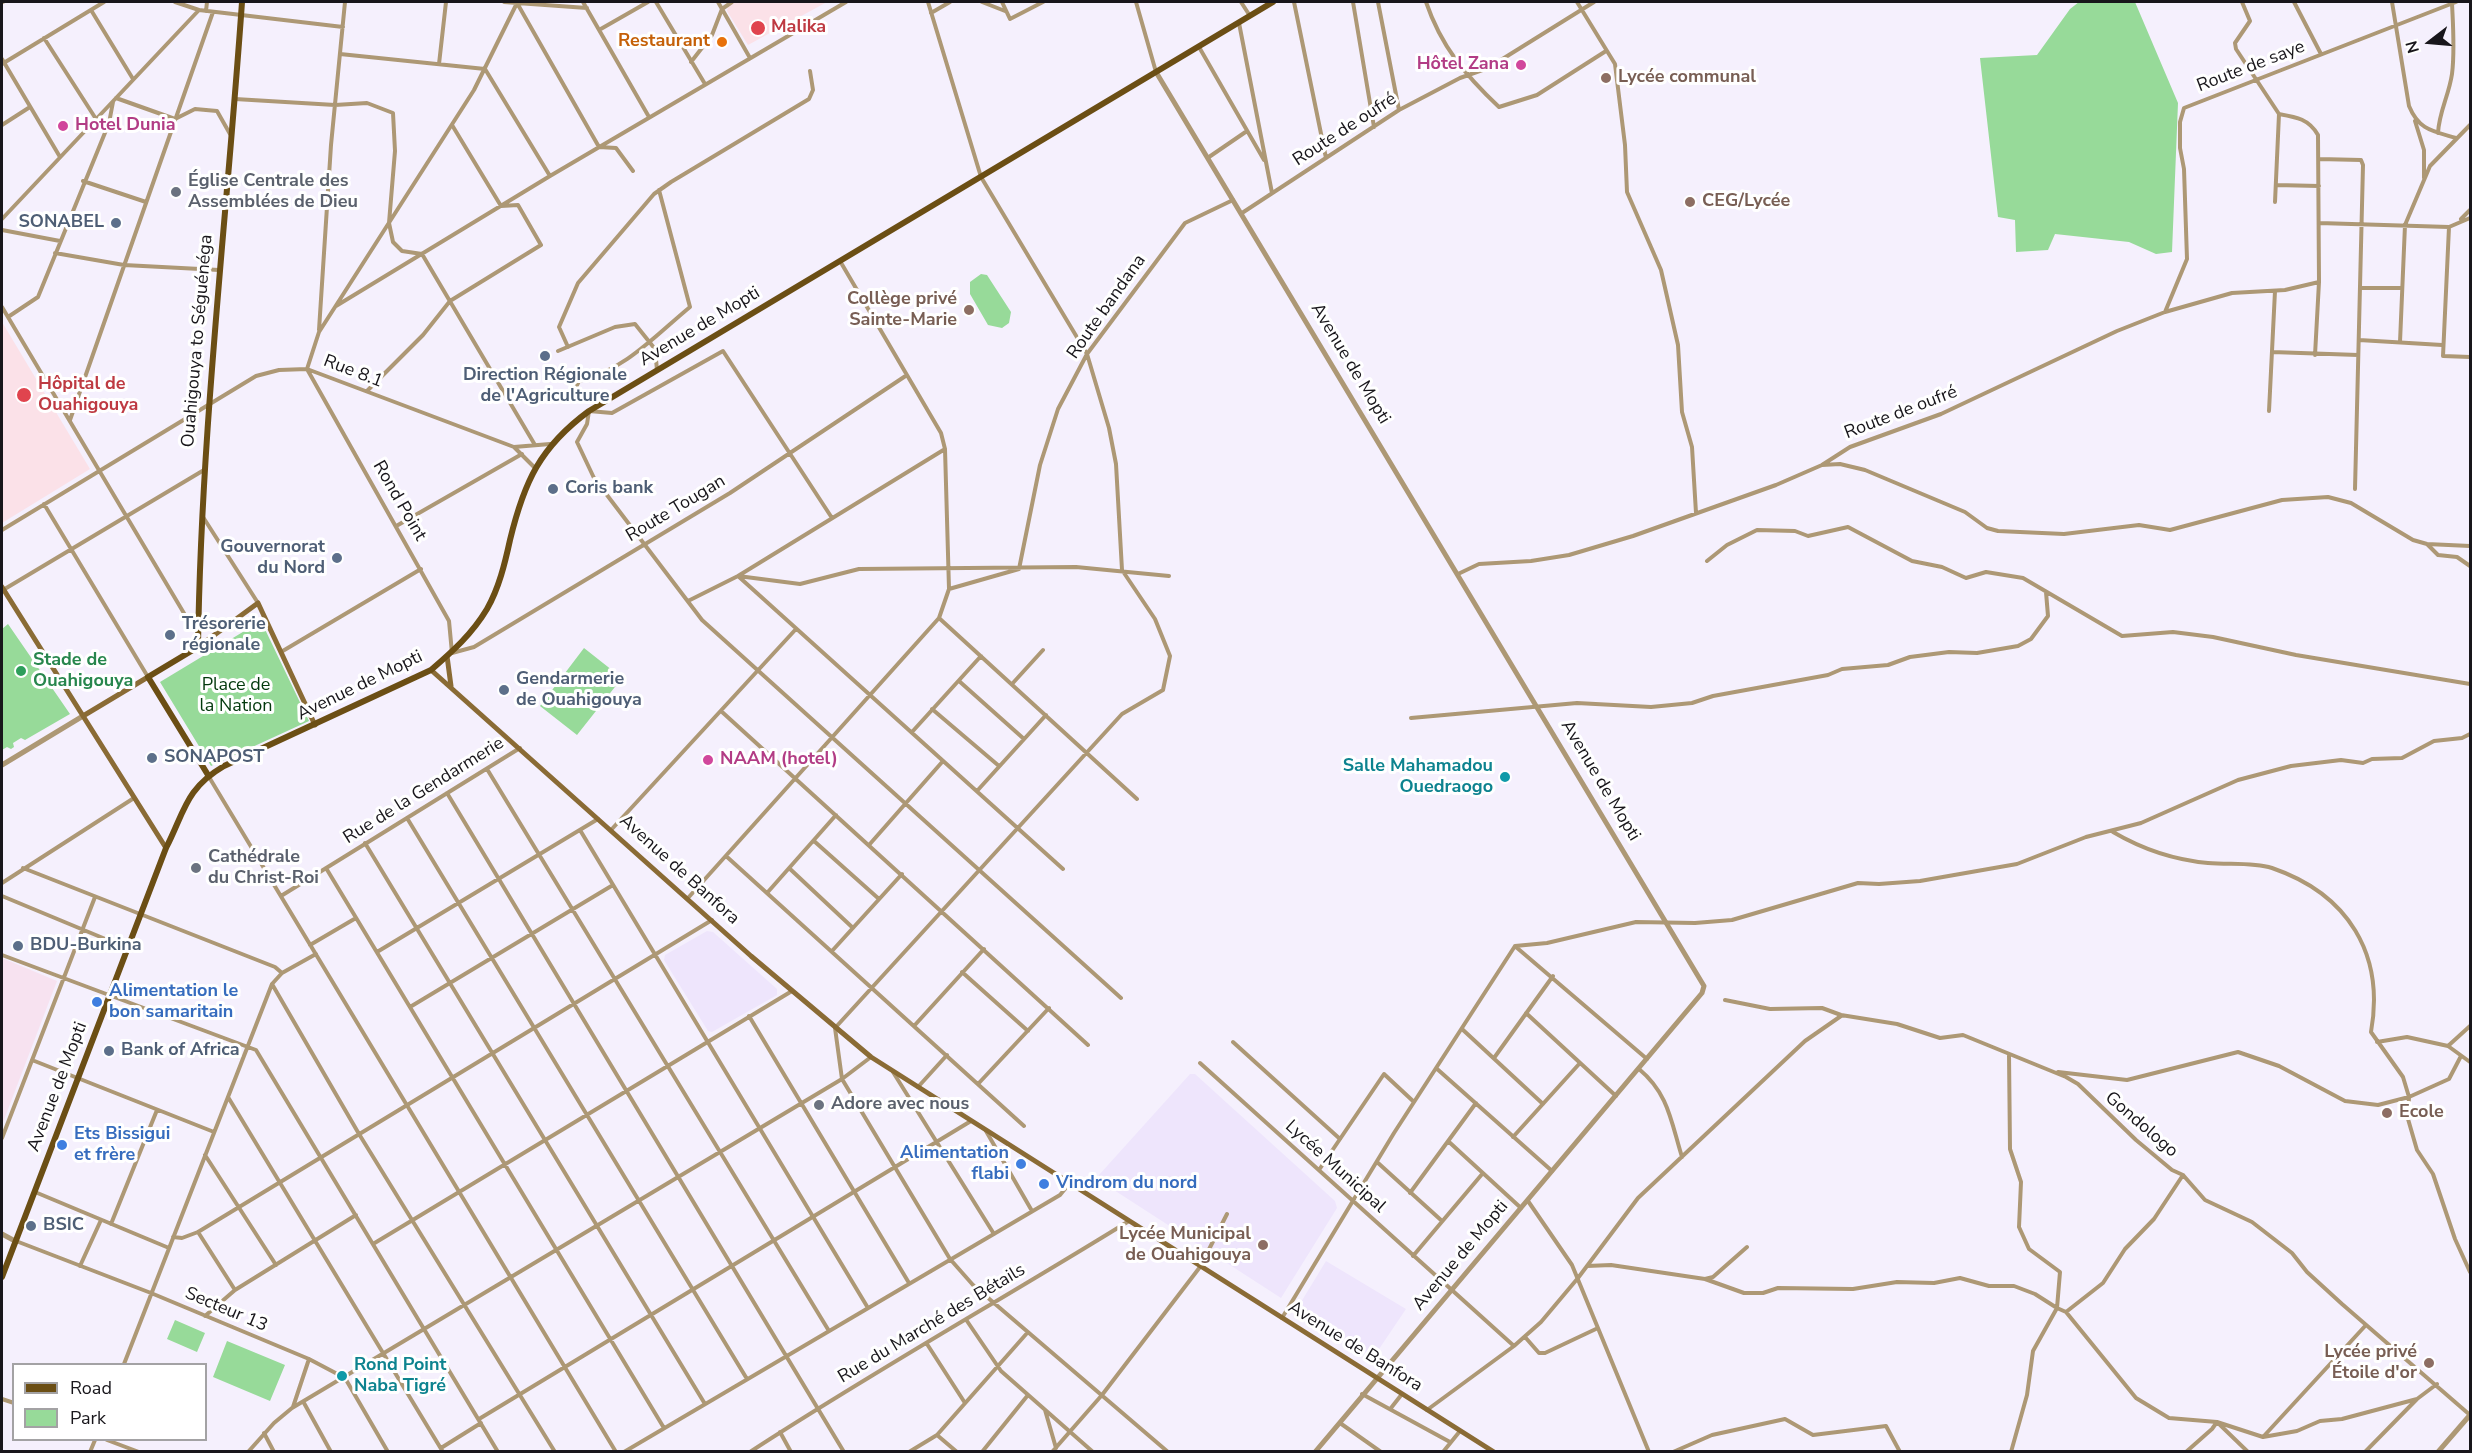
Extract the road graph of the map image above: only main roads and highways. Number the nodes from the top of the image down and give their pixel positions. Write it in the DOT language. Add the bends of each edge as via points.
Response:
graph roads {
  1 [pos="242,2"];
  2 [pos="1273,2"];
  3 [pos="2,588"];
  4 [pos="198,647"];
  5 [pos="449,655"];
  6 [pos="431,670"];
  7 [pos="148,677"];
  8 [pos="451,686"];
  9 [pos="83,716"];
  10 [pos="315,725"];
  11 [pos="208,775"];
  12 [pos="166,848"];
  13 [pos="2,1277"];
  14 [pos="1494,1452"];
  1 -- 4 [label="main road, Ouahigouya to Séguénéga" via="207,406"];
  2 -- 5 [label="main road, Avenue de Mopti" via="566,428 534,467 487,608"];
  3 -- 9 [label="main road"];
  4 -- 7 [label="main road"];
  4 -- 10 [label="main road" via="258,603"];
  5 -- 6 [label="main road, Avenue de Mopti"];
  5 -- 8 [label="main road"];
  6 -- 8 [label="main road, Avenue de Banfora"];
  6 -- 10 [label="main road, Avenue de Mopti"];
  7 -- 9 [label="main road"];
  7 -- 11 [label="main road"];
  8 -- 14 [label="main road, Avenue de Banfora" via="871,1057"];
  9 -- 12 [label="main road"];
  10 -- 11 [label="main road, Avenue de Mopti"];
  11 -- 12 [label="main road, Avenue de Mopti" via="186,803"];
  12 -- 13 [label="main road, Avenue de Mopti"];
}
